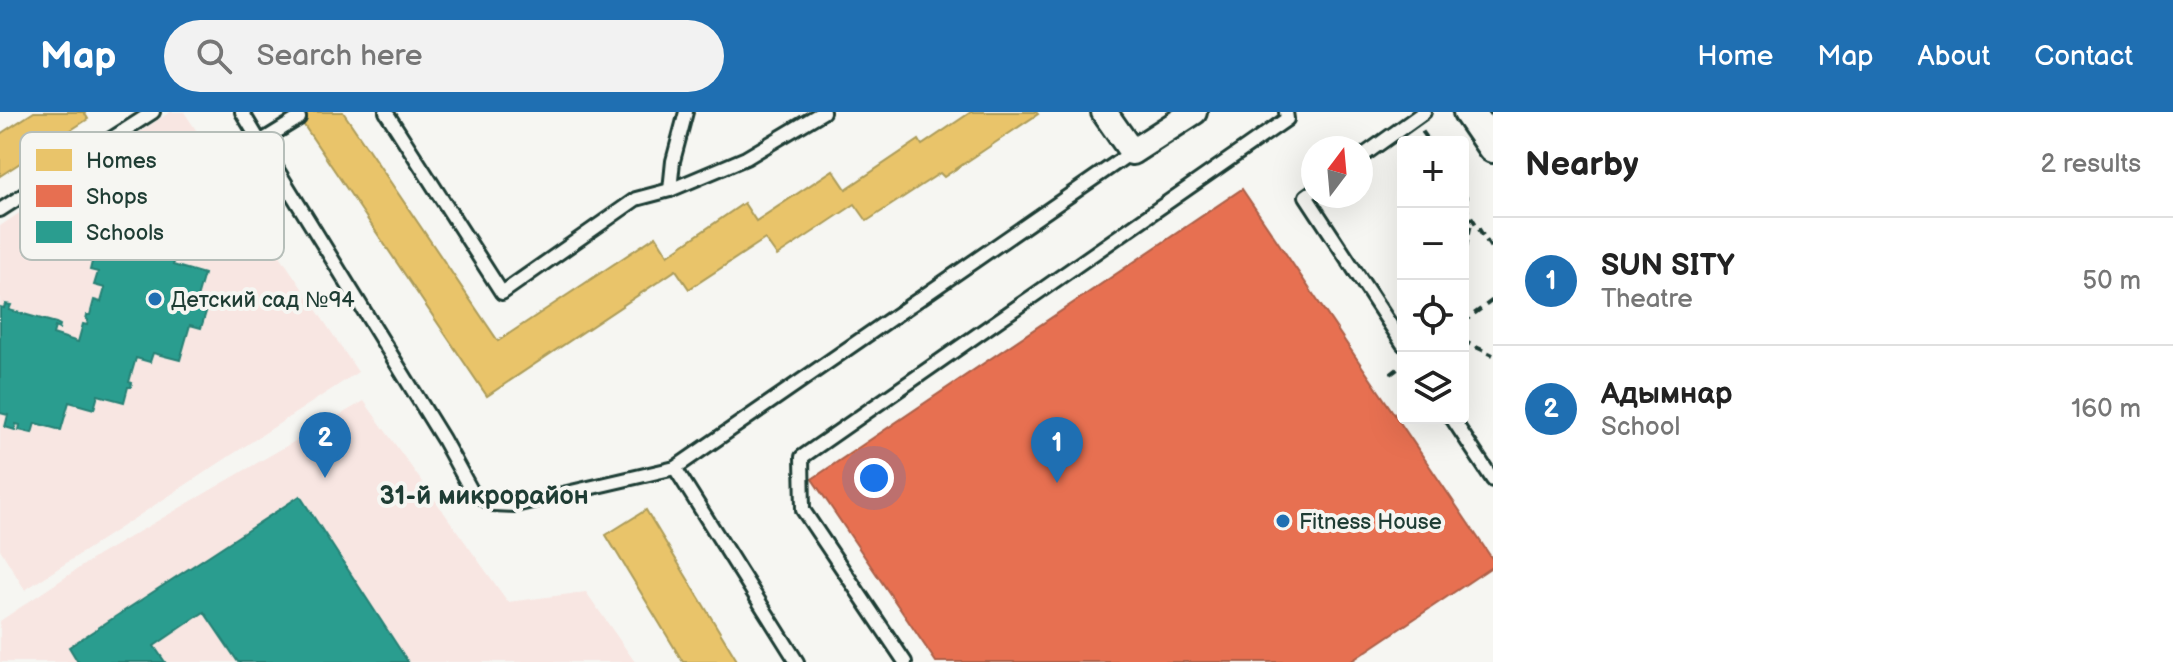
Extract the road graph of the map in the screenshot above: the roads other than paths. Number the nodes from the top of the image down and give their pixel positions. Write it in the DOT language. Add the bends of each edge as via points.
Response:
graph roads {
  1 [pos="153,112"];
  2 [pos="242,112"];
  3 [pos="386,112"];
  4 [pos="686,112"];
  5 [pos="823,112"];
  6 [pos="1104,112"];
  7 [pos="1194,112"];
  8 [pos="1286,112"];
  9 [pos="1424,112"];
  10 [pos="1469,112"];
  11 [pos="299,118"];
  12 [pos="122,132"];
  13 [pos="254,132"];
  14 [pos="270,132"];
  15 [pos="1493,147"];
  16 [pos="1373,148"];
  17 [pos="1132,152"];
  18 [pos="284,180"];
  19 [pos="670,190"];
  20 [pos="20,197"];
  21 [pos="1314,208"];
  22 [pos="0,210"];
  23 [pos="1397,335"];
  24 [pos="1456,424"];
  25 [pos="675,468"];
  26 [pos="1493,480"];
  27 [pos="797,662"];
  28 [pos="905,662"];
  1 -- 12 [label="lane"];
  2 -- 13 [label="lane"];
  3 -- 19 [label="lane" via="502,293 636,199"];
  4 -- 19 [label="lane"];
  5 -- 19 [label="lane" via="746,158"];
  6 -- 17 [label="street"];
  7 -- 17 [label="street"];
  8 -- 28 [label="lane" via="1287,119 802,457 803,510"];
  9 -- 16 [label="lane"];
  10 -- 15 [label="street"];
  11 -- 14 [label="lane"];
  17 -- 25 [label="lane"];
  18 -- 25 [label="lane" via="472,492 493,504 515,505"];
  20 -- 22 [label="lane"];
  21 -- 23 [label="lane"];
  24 -- 26 [label="lane"];
  25 -- 27 [label="lane"];
}
